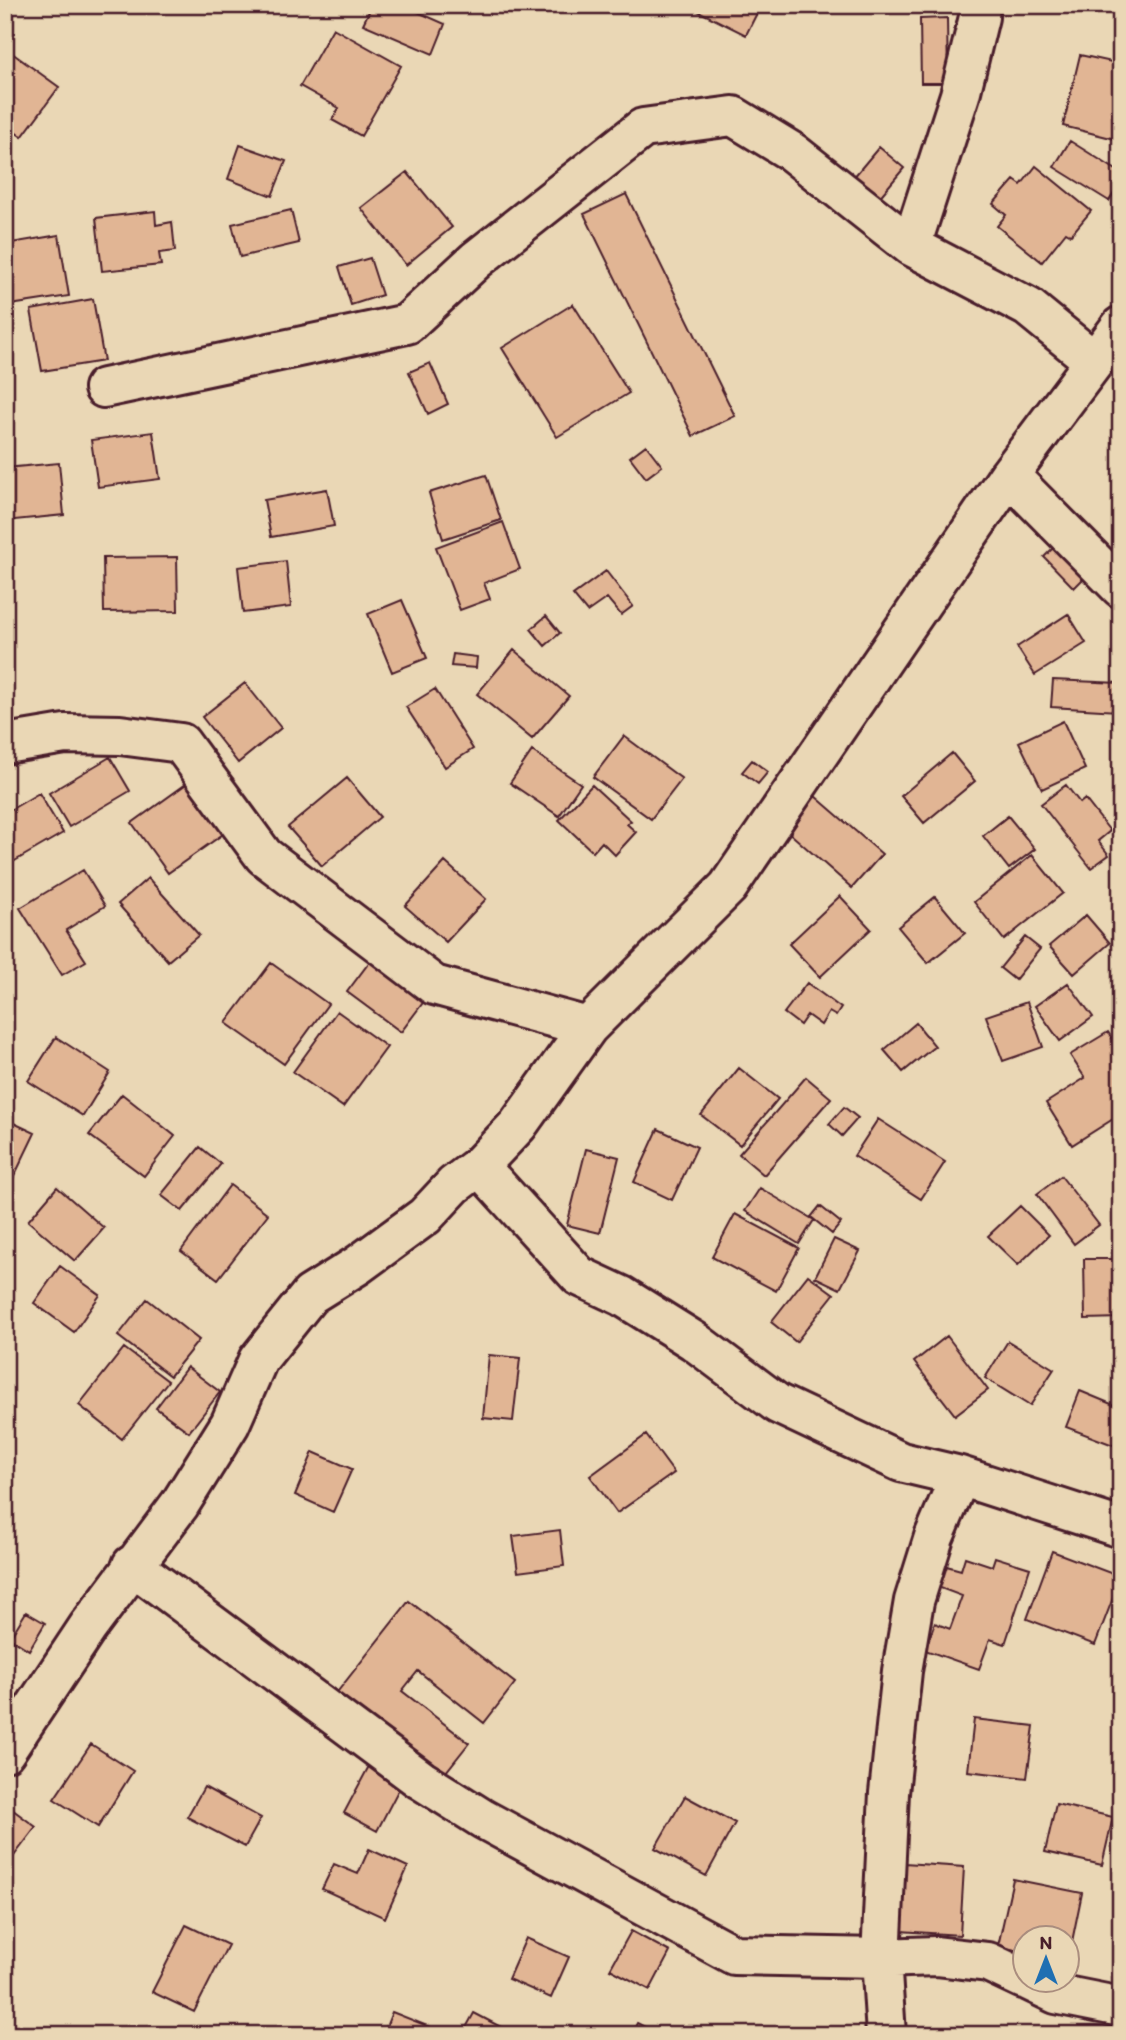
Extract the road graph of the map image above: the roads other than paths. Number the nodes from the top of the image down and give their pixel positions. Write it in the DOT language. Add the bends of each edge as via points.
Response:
graph roads {
  1 [pos="980,5"];
  2 [pos="911,246"];
  3 [pos="1121,326"];
  4 [pos="1094,361"];
  5 [pos="104,388"];
  6 [pos="1009,475"];
  7 [pos="1121,588"];
  8 [pos="5,744"];
  9 [pos="588,1027"];
  10 [pos="479,1166"];
  11 [pos="960,1475"];
  12 [pos="1121,1528"];
  13 [pos="132,1565"];
  14 [pos="5,1752"];
  15 [pos="881,1958"];
  16 [pos="1010,1972"];
  17 [pos="1056,1994"];
  18 [pos="1120,2008"];
  19 [pos="886,2035"];
  1 -- 2 [label="street" via="960,95"];
  2 -- 4 [label="street" via="1028,307"];
  2 -- 5 [label="street" via="792,152 733,116 643,128 476,260 407,324"];
  3 -- 4 [label="street"];
  4 -- 6 [label="street"];
  6 -- 7 [label="street"];
  6 -- 9 [label="street" via="728,887"];
  8 -- 9 [label="street" via="65,734 181,743 264,856 434,985"];
  9 -- 10 [label="street" via="518,1125"];
  10 -- 11 [label="street" via="579,1276 622,1296 694,1341 778,1404 901,1462"];
  10 -- 13 [label="street" via="414,1224 310,1295 258,1360 223,1434 180,1504"];
  11 -- 12 [label="street"];
  11 -- 15 [label="street" via="934,1537 912,1612 902,1671 889,1793"];
  13 -- 14 [label="street"];
  13 -- 15 [label="street" via="421,1780 483,1819 734,1955"];
  15 -- 16 [label="street" via="936,1956 988,1962"];
  15 -- 19 [label="street"];
  17 -- 18 [label="street"];
}
